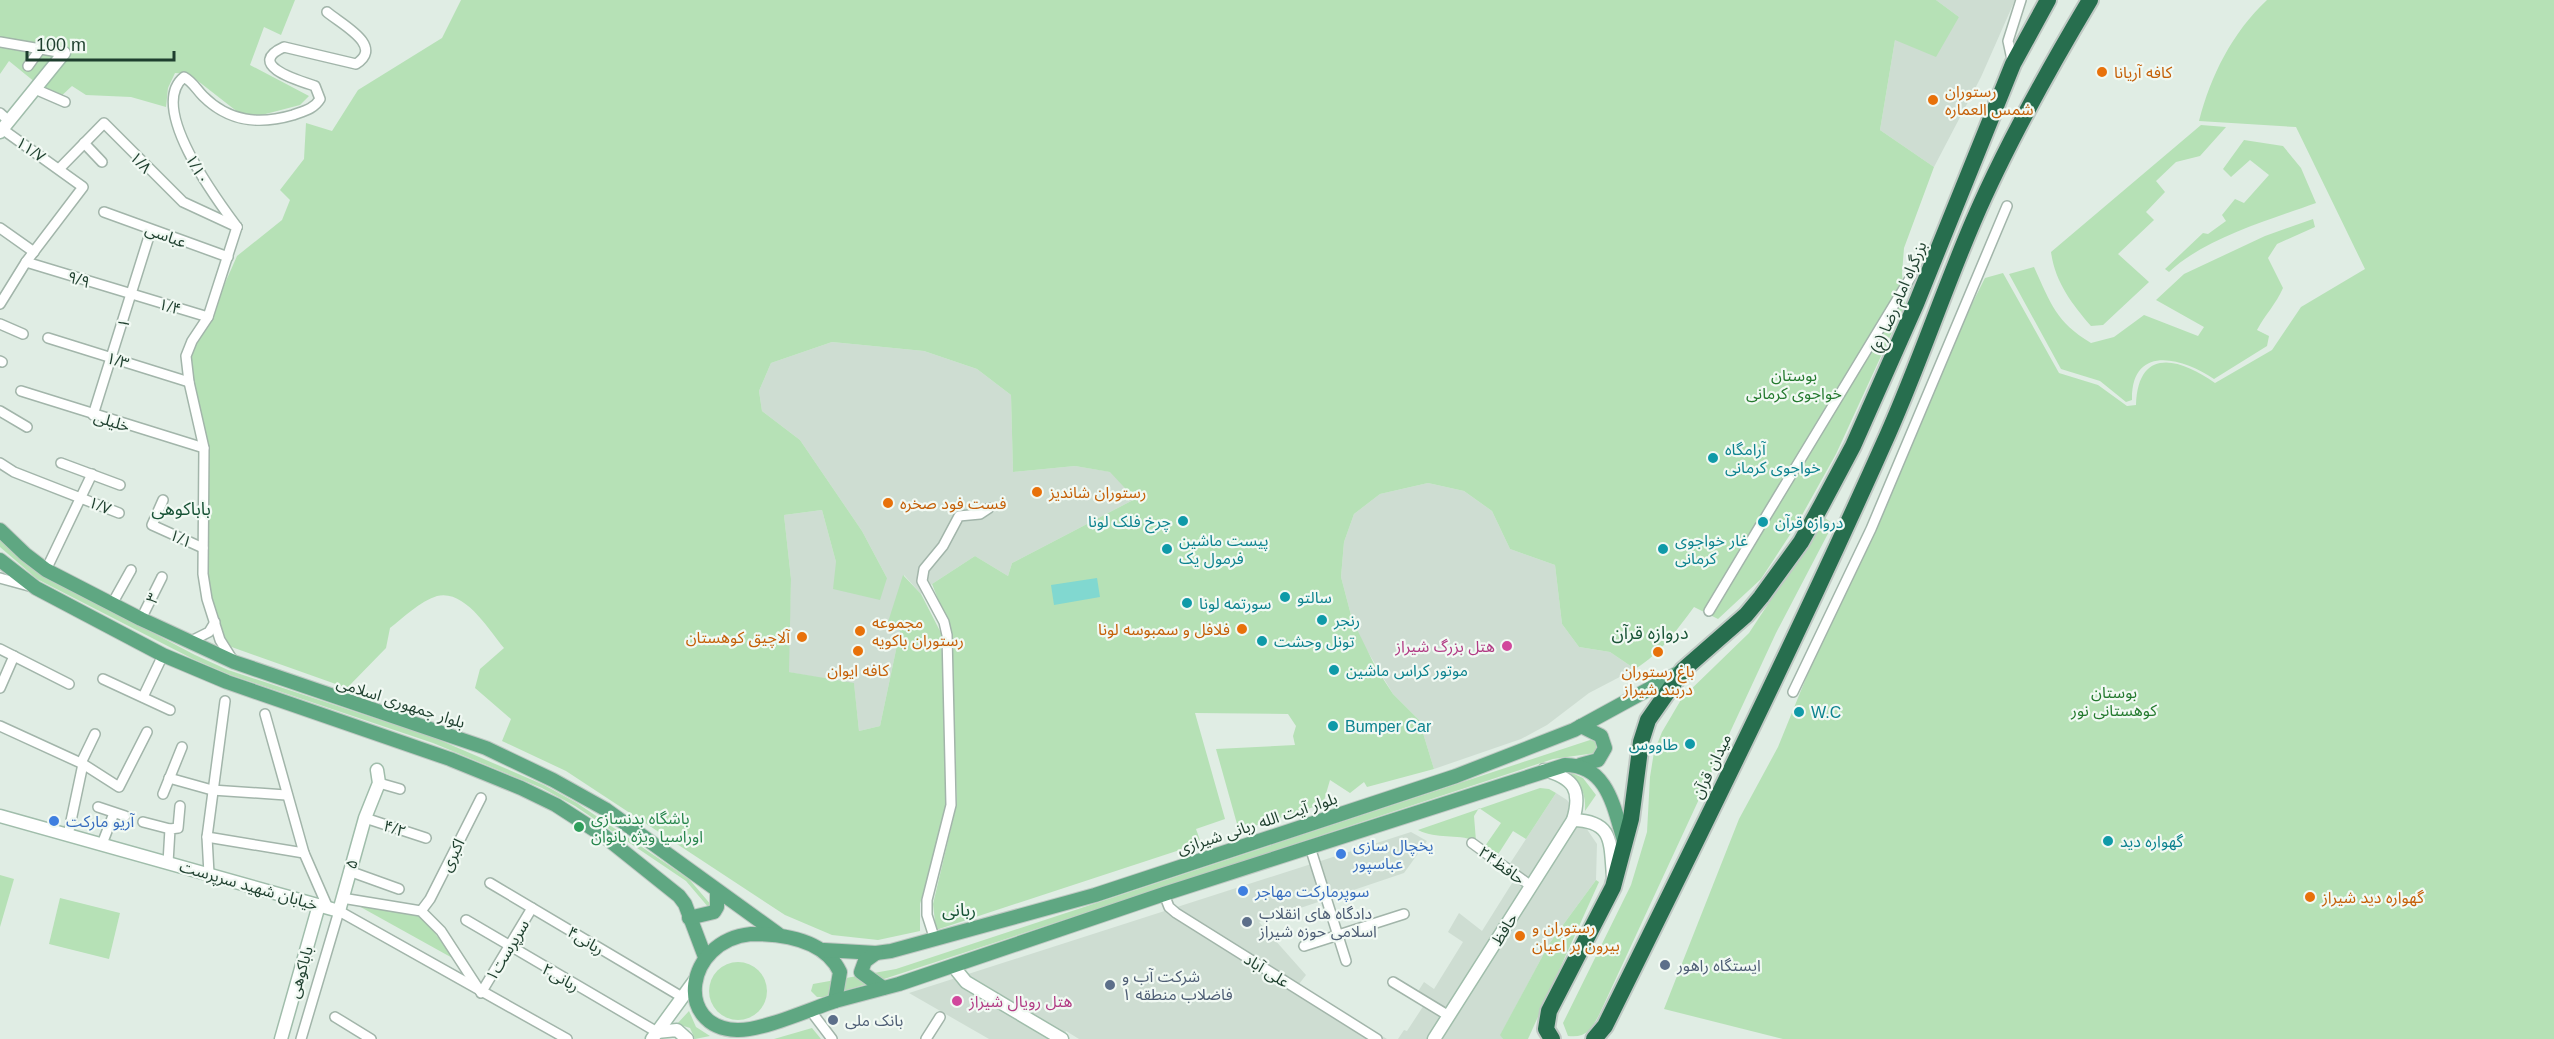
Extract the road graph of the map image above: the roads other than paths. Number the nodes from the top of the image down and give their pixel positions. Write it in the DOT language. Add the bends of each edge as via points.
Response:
graph roads {
  1 [pos="2021,0"];
  2 [pos="2048,0"];
  3 [pos="2090,0"];
  4 [pos="327,12"];
  5 [pos="0,42"];
  6 [pos="41,48"];
  7 [pos="64,53"];
  8 [pos="2013,64"];
  9 [pos="28,66"];
  10 [pos="35,89"];
  11 [pos="65,102"];
  12 [pos="3,123"];
  13 [pos="84,143"];
  14 [pos="102,162"];
  15 [pos="60,168"];
  16 [pos="2007,206"];
  17 [pos="104,212"];
  18 [pos="237,227"];
  19 [pos="0,228"];
  20 [pos="151,230"];
  21 [pos="34,252"];
  22 [pos="228,257"];
  23 [pos="26,262"];
  24 [pos="1912,275"];
  25 [pos="132,295"];
  26 [pos="0,304"];
  27 [pos="208,317"];
  28 [pos="0,324"];
  29 [pos="23,334"];
  30 [pos="48,338"];
  31 [pos="112,358"];
  32 [pos="189,382"];
  33 [pos="21,391"];
  34 [pos="0,411"];
  35 [pos="93,415"];
  36 [pos="27,427"];
  37 [pos="204,448"];
  38 [pos="0,463"];
  39 [pos="61,463"];
  40 [pos="92,474"];
  41 [pos="120,485"];
  42 [pos="81,498"];
  43 [pos="163,500"];
  44 [pos="989,508"];
  45 [pos="119,513"];
  46 [pos="0,530"];
  47 [pos="203,548"];
  48 [pos="0,560"];
  49 [pos="46,570"];
  50 [pos="131,570"];
  51 [pos="162,577"];
  52 [pos="0,579"];
  53 [pos="36,588"];
  54 [pos="112,604"];
  55 [pos="1709,611"];
  56 [pos="141,619"];
  57 [pos="215,622"];
  58 [pos="190,641"];
  59 [pos="0,649"];
  60 [pos="163,654"];
  61 [pos="14,656"];
  62 [pos="234,663"];
  63 [pos="1683,670"];
  64 [pos="103,679"];
  65 [pos="69,684"];
  66 [pos="0,688"];
  67 [pos="1793,692"];
  68 [pos="144,698"];
  69 [pos="225,701"];
  70 [pos="170,710"];
  71 [pos="265,714"];
  72 [pos="0,726"];
  73 [pos="1581,726"];
  74 [pos="147,732"];
  75 [pos="95,734"];
  76 [pos="182,747"];
  77 [pos="82,764"];
  78 [pos="1580,765"];
  79 [pos="377,770"];
  80 [pos="1543,770"];
  81 [pos="169,778"];
  82 [pos="379,783"];
  83 [pos="400,789"];
  84 [pos="212,790"];
  85 [pos="163,794"];
  86 [pos="286,795"];
  87 [pos="481,798"];
  88 [pos="180,806"];
  89 [pos="98,807"];
  90 [pos="114,813"];
  91 [pos="0,816"];
  92 [pos="125,816"];
  93 [pos="365,818"];
  94 [pos="1573,820"];
  95 [pos="143,822"];
  96 [pos="170,829"];
  97 [pos="68,835"];
  98 [pos="207,837"];
  99 [pos="426,838"];
  100 [pos="1472,843"];
  101 [pos="102,844"];
  102 [pos="1625,844"];
  103 [pos="1311,847"];
  104 [pos="304,853"];
  105 [pos="168,863"];
  106 [pos="349,872"];
  107 [pos="209,874"];
  108 [pos="490,883"];
  109 [pos="1531,886"];
  110 [pos="1613,887"];
  111 [pos="399,889"];
  112 [pos="717,891"];
  113 [pos="1164,894"];
  114 [pos="342,898"];
  115 [pos="328,908"];
  116 [pos="532,908"];
  117 [pos="421,910"];
  118 [pos="1404,914"];
  119 [pos="689,918"];
  120 [pos="466,920"];
  121 [pos="778,934"];
  122 [pos="1338,935"];
  123 [pos="935,939"];
  124 [pos="1304,946"];
  125 [pos="509,947"];
  126 [pos="824,950"];
  127 [pos="876,953"];
  128 [pos="705,957"];
  129 [pos="1346,961"];
  130 [pos="953,966"];
  131 [pos="695,980"];
  132 [pos="1393,981"];
  133 [pos="883,988"];
  134 [pos="482,993"];
  135 [pos="682,997"];
  136 [pos="835,1001"];
  137 [pos="810,1010"];
  138 [pos="1549,1011"];
  139 [pos="1449,1016"];
  140 [pos="335,1017"];
  141 [pos="940,1017"];
  142 [pos="748,1030"];
  143 [pos="1603,1033"];
  144 [pos="654,1036"];
  145 [pos="281,1039"];
  146 [pos="301,1039"];
  147 [pos="371,1039"];
  148 [pos="567,1039"];
  149 [pos="687,1039"];
  150 [pos="730,1039"];
  151 [pos="832,1039"];
  152 [pos="926,1039"];
  153 [pos="1062,1039"];
  154 [pos="1377,1039"];
  155 [pos="1434,1039"];
  156 [pos="1540,1039"];
  157 [pos="1552,1039"];
  158 [pos="1594,1039"];
  1 -- 8 [label="street" via="2007,41"];
  2 -- 8 [label="highway, بزرگراه امام رضا (ع)"];
  3 -- 143 [label="highway, میدان قرآن" via="2042,80 1973,223 1901,406 1849,521"];
  4 -- 18 [label="street, ۱/۱۰" via="360,36 367,52 364,59 356,64 284,47 272,57 275,71 315,86 320,99 311,108 283,118 245,121 204,97 184,77 174,91 173,104 196,168"];
  5 -- 6 [label="street"];
  6 -- 7 [label="street"];
  6 -- 9 [label="street"];
  7 -- 10 [label="street"];
  8 -- 63 [label="highway, بزرگراه امام رضا (ع)" via="1916,304 1853,447 1801,542 1761,597"];
  10 -- 11 [label="street"];
  10 -- 12 [label="street"];
  12 -- 15 [label="street, ۱۱/۷"];
  13 -- 14 [label="street"];
  13 -- 15 [label="street, ۱/۸"];
  13 -- 18 [label="street, ۱/۸" via="104,123 183,202"];
  15 -- 21 [label="street, ۱۱/۷" via="83,187"];
  16 -- 67 [label="street" via="1871,529"];
  17 -- 20 [label="street, عباسی"];
  18 -- 22 [label="street"];
  19 -- 21 [label="street"];
  20 -- 22 [label="street, عباسی"];
  20 -- 25 [label="street, ۱"];
  21 -- 23 [label="street"];
  22 -- 27 [label="street"];
  23 -- 25 [label="street, ۹/۹"];
  23 -- 26 [label="street"];
  24 -- 55 [label="street"];
  25 -- 27 [label="street, ۱/۴"];
  25 -- 31 [label="street, ۱"];
  27 -- 32 [label="street" via="186,356"];
  28 -- 29 [label="street"];
  30 -- 31 [label="street, ۱/۳"];
  31 -- 32 [label="street, ۱/۳"];
  31 -- 35 [label="street, ۱"];
  32 -- 37 [label="street"];
  33 -- 35 [label="street, خلیلی"];
  34 -- 36 [label="street"];
  35 -- 37 [label="street, خلیلی"];
  37 -- 47 [label="street"];
  38 -- 42 [label="street, ۱/۷"];
  39 -- 40 [label="street"];
  40 -- 41 [label="street"];
  40 -- 42 [label="street"];
  42 -- 45 [label="street, ۱/۷"];
  42 -- 49 [label="street"];
  43 -- 47 [label="street, ۱/۱" via="152,525"];
  44 -- 123 [label="street" via="980,514 959,516 943,546 924,569 922,581 947,635 951,805 927,900 927,915"];
  46 -- 49 [label="main road, بلوار جمهوری اسلامی"];
  47 -- 57 [label="street" via="207,599"];
  48 -- 53 [label="main road"];
  49 -- 54 [label="main road, بلوار جمهوری اسلامی"];
  50 -- 54 [label="street"];
  51 -- 56 [label="street, ۳"];
  52 -- 53 [label="street"];
  53 -- 60 [label="main road"];
  54 -- 56 [label="main road, بلوار جمهوری اسلامی"];
  56 -- 58 [label="main road, بلوار جمهوری اسلامی"];
  57 -- 58 [label="street" via="209,632"];
  57 -- 62 [label="street" via="220,640"];
  58 -- 62 [label="main road, بلوار جمهوری اسلامی"];
  59 -- 61 [label="street"];
  60 -- 68 [label="street"];
  60 -- 119 [label="main road" via="227,682 450,759 556,805 622,850 679,896"];
  61 -- 65 [label="street"];
  61 -- 66 [label="street"];
  62 -- 112 [label="main road, بلوار جمهوری اسلامی" via="486,748 605,809"];
  63 -- 73 [label="main road, بلوار آیت الله ربانی شیرازی"];
  63 -- 102 [label="highway" via="1644,730"];
  64 -- 68 [label="street"];
  68 -- 70 [label="street"];
  69 -- 84 [label="street"];
  71 -- 86 [label="street"];
  72 -- 77 [label="street"];
  73 -- 78 [label="main road" via="1601,736 1605,748 1598,760"];
  73 -- 123 [label="main road, بلوار آیت الله ربانی شیرازی" via="1456,776 1095,895"];
  74 -- 77 [label="street" via="119,787"];
  75 -- 77 [label="street"];
  76 -- 81 [label="street"];
  77 -- 97 [label="street"];
  78 -- 80 [label="main road"];
  78 -- 102 [label="main road" via="1594,772 1604,786"];
  79 -- 82 [label="street"];
  80 -- 94 [label="street" via="1558,774 1573,786 1578,804"];
  80 -- 103 [label="main road"];
  81 -- 84 [label="street"];
  81 -- 85 [label="street"];
  82 -- 83 [label="street"];
  82 -- 93 [label="street, ۵"];
  84 -- 86 [label="street"];
  84 -- 98 [label="street"];
  86 -- 104 [label="street"];
  87 -- 117 [label="street, اکبری"];
  88 -- 96 [label="street" via="178,828"];
  89 -- 90 [label="street"];
  90 -- 92 [label="street"];
  90 -- 101 [label="street"];
  91 -- 97 [label="street, خیابان شهید سرپرست"];
  93 -- 99 [label="street, ۴/۲"];
  93 -- 106 [label="street, ۵"];
  94 -- 109 [label="street, حافظ"];
  94 -- 110 [label="street" via="1594,821 1606,833"];
  95 -- 96 [label="street"];
  96 -- 105 [label="street"];
  97 -- 101 [label="street, خیابان شهید سرپرست"];
  98 -- 104 [label="street"];
  98 -- 107 [label="street"];
  100 -- 109 [label="street, حافظ۲۴"];
  101 -- 105 [label="street, خیابان شهید سرپرست"];
  102 -- 110 [label="highway"];
  103 -- 113 [label="main road"];
  103 -- 122 [label="street"];
  104 -- 115 [label="street"];
  105 -- 107 [label="street, خیابان شهید سرپرست"];
  106 -- 111 [label="street"];
  106 -- 114 [label="street, ۵"];
  107 -- 115 [label="street, خیابان شهید سرپرست"];
  108 -- 116 [label="street, ربانی۴"];
  109 -- 139 [label="street, حافظ"];
  110 -- 138 [label="highway"];
  112 -- 119 [label="main road" via="714,912"];
  112 -- 121 [label="main road, بلوار جمهوری اسلامی"];
  113 -- 130 [label="main road"];
  113 -- 154 [label="street, علی آباد" via="1176,913"];
  114 -- 115 [label="street, ۵"];
  114 -- 117 [label="street, خیابان شهید سرپرست"];
  115 -- 134 [label="street, خیابان شهید سرپرست"];
  115 -- 145 [label="street, باباکوهی"];
  115 -- 146 [label="street"];
  116 -- 125 [label="street, سرپرست۱"];
  116 -- 135 [label="street, ربانی۴"];
  117 -- 134 [label="street, خیابان شهید سرپرست" via="441,931"];
  118 -- 122 [label="street"];
  119 -- 128 [label="main road"];
  120 -- 125 [label="street, ربانی۲"];
  121 -- 126 [label="main road"];
  121 -- 128 [label="main road" via="735,935"];
  122 -- 124 [label="street"];
  122 -- 129 [label="street"];
  123 -- 127 [label="main road, بلوار آیت الله ربانی شیرازی"];
  125 -- 134 [label="street, سرپرست۱"];
  125 -- 144 [label="street, ربانی۲"];
  126 -- 127 [label="main road, بلوار آیت الله ربانی شیرازی"];
  126 -- 136 [label="main road" via="840,972"];
  127 -- 133 [label="main road" via="865,961 861,972"];
  128 -- 131 [label="main road"];
  130 -- 133 [label="main road"];
  130 -- 153 [label="street" via="966,982"];
  131 -- 135 [label="street"];
  131 -- 142 [label="main road" via="697,1000 708,1018 726,1029"];
  132 -- 139 [label="street"];
  133 -- 136 [label="main road"];
  134 -- 148 [label="street, خیابان شهید سرپرست"];
  135 -- 144 [label="street"];
  136 -- 137 [label="main road"];
  137 -- 142 [label="main road"];
  137 -- 151 [label="street"];
  138 -- 156 [label="main road"];
  138 -- 157 [label="highway" via="1546,1029"];
  139 -- 155 [label="street, حافظ"];
  140 -- 147 [label="street"];
  141 -- 152 [label="street"];
  142 -- 150 [label="street"];
  143 -- 158 [label="highway, میدان قرآن"];
  144 -- 149 [label="street" via="669,1029 677,1030"];
}
